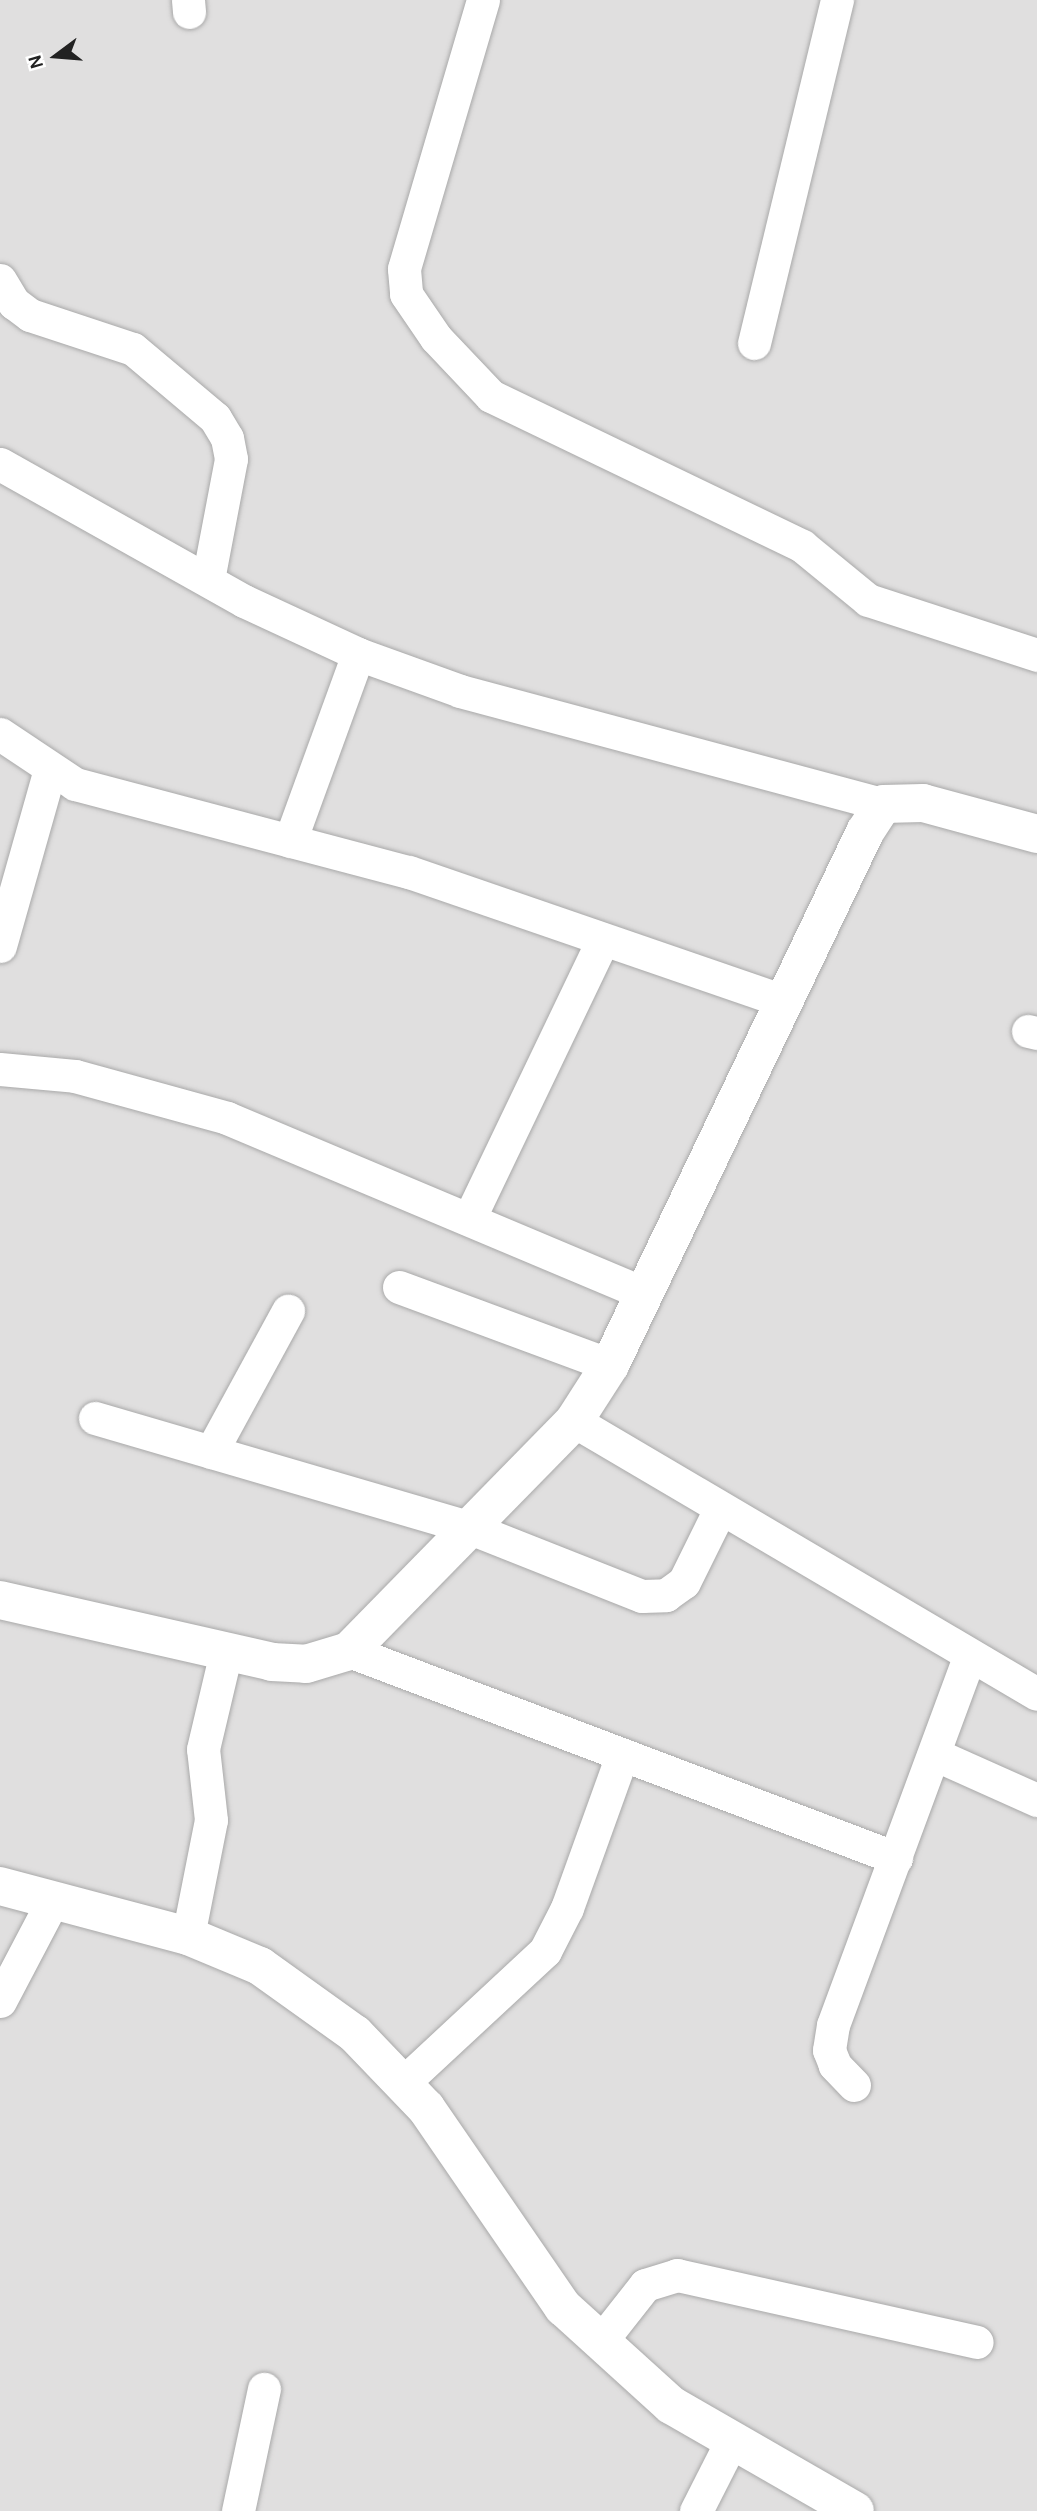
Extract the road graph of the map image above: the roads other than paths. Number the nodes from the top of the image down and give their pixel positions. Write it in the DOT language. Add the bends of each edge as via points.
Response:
graph roads {
  1 [pos="483,0"];
  2 [pos="837,0"];
  3 [pos="0,281"];
  4 [pos="754,343"];
  5 [pos="0,464"];
  6 [pos="208,580"];
  7 [pos="358,654"];
  8 [pos="1037,655"];
  9 [pos="0,734"];
  10 [pos="50,769"];
  11 [pos="883,804"];
  12 [pos="1037,833"];
  13 [pos="290,841"];
  14 [pos="603,939"];
  15 [pos="0,946"];
  16 [pos="784,1001"];
  17 [pos="0,1069"];
  18 [pos="469,1219"];
  19 [pos="399,1287"];
  20 [pos="646,1294"];
  21 [pos="288,1311"];
  22 [pos="610,1365"];
  23 [pos="96,1418"];
  24 [pos="574,1421"];
  25 [pos="211,1452"];
  26 [pos="720,1509"];
  27 [pos="470,1528"];
  28 [pos="0,1600"];
  29 [pos="349,1651"];
  30 [pos="226,1652"];
  31 [pos="969,1657"];
  32 [pos="1037,1694"];
  33 [pos="934,1754"];
  34 [pos="622,1755"];
  35 [pos="1037,1800"];
  36 [pos="896,1858"];
  37 [pos="0,1886"];
  38 [pos="53,1900"];
  39 [pos="188,1936"];
  40 [pos="0,2001"];
  41 [pos="403,2083"];
  42 [pos="854,2085"];
  43 [pos="601,2341"];
  44 [pos="977,2342"];
  45 [pos="264,2389"];
  46 [pos="732,2440"];
  47 [pos="238,2511"];
  48 [pos="696,2511"];
  49 [pos="855,2511"];
  1 -- 8 [label="street" via="404,270 406,294 436,338 491,396 802,546 868,600"];
  2 -- 4 [label="street"];
  3 -- 6 [label="street" via="13,303 30,315 134,349 215,418 227,438 231,459"];
  5 -- 6 [label="street"];
  6 -- 7 [label="street"];
  7 -- 11 [label="street" via="460,691"];
  7 -- 13 [label="street"];
  9 -- 10 [label="street"];
  10 -- 13 [label="street" via="105,794"];
  10 -- 15 [label="street"];
  11 -- 12 [label="street" via="923,803"];
  11 -- 16 [label="street"];
  13 -- 14 [label="street" via="449,884"];
  14 -- 16 [label="street"];
  14 -- 18 [label="street"];
  16 -- 20 [label="street"];
  17 -- 18 [label="street" via="75,1076 227,1118"];
  18 -- 20 [label="street"];
  19 -- 22 [label="street"];
  20 -- 22 [label="street"];
  21 -- 25 [label="street"];
  22 -- 24 [label="street"];
  23 -- 25 [label="street"];
  24 -- 26 [label="street"];
  24 -- 27 [label="street"];
  25 -- 27 [label="street"];
  26 -- 27 [label="street" via="684,1582 666,1595 642,1596"];
  26 -- 31 [label="street"];
  27 -- 29 [label="street"];
  28 -- 30 [label="street"];
  29 -- 30 [label="street" via="306,1664"];
  29 -- 34 [label="street"];
  30 -- 39 [label="street" via="203,1749 211,1820"];
  31 -- 32 [label="street"];
  31 -- 33 [label="street"];
  33 -- 35 [label="street"];
  33 -- 36 [label="street"];
  34 -- 36 [label="street"];
  34 -- 41 [label="street" via="567,1908 545,1951"];
  36 -- 42 [label="street" via="833,2025 829,2050 835,2065"];
  37 -- 38 [label="street"];
  38 -- 39 [label="street"];
  38 -- 40 [label="street"];
  39 -- 41 [label="street" via="260,1966 355,2034"];
  41 -- 43 [label="street" via="426,2108 563,2307"];
  43 -- 44 [label="street" via="645,2285 677,2275"];
  43 -- 46 [label="street" via="671,2405"];
  45 -- 47 [label="street"];
  46 -- 48 [label="street"];
  46 -- 49 [label="street"];
}
